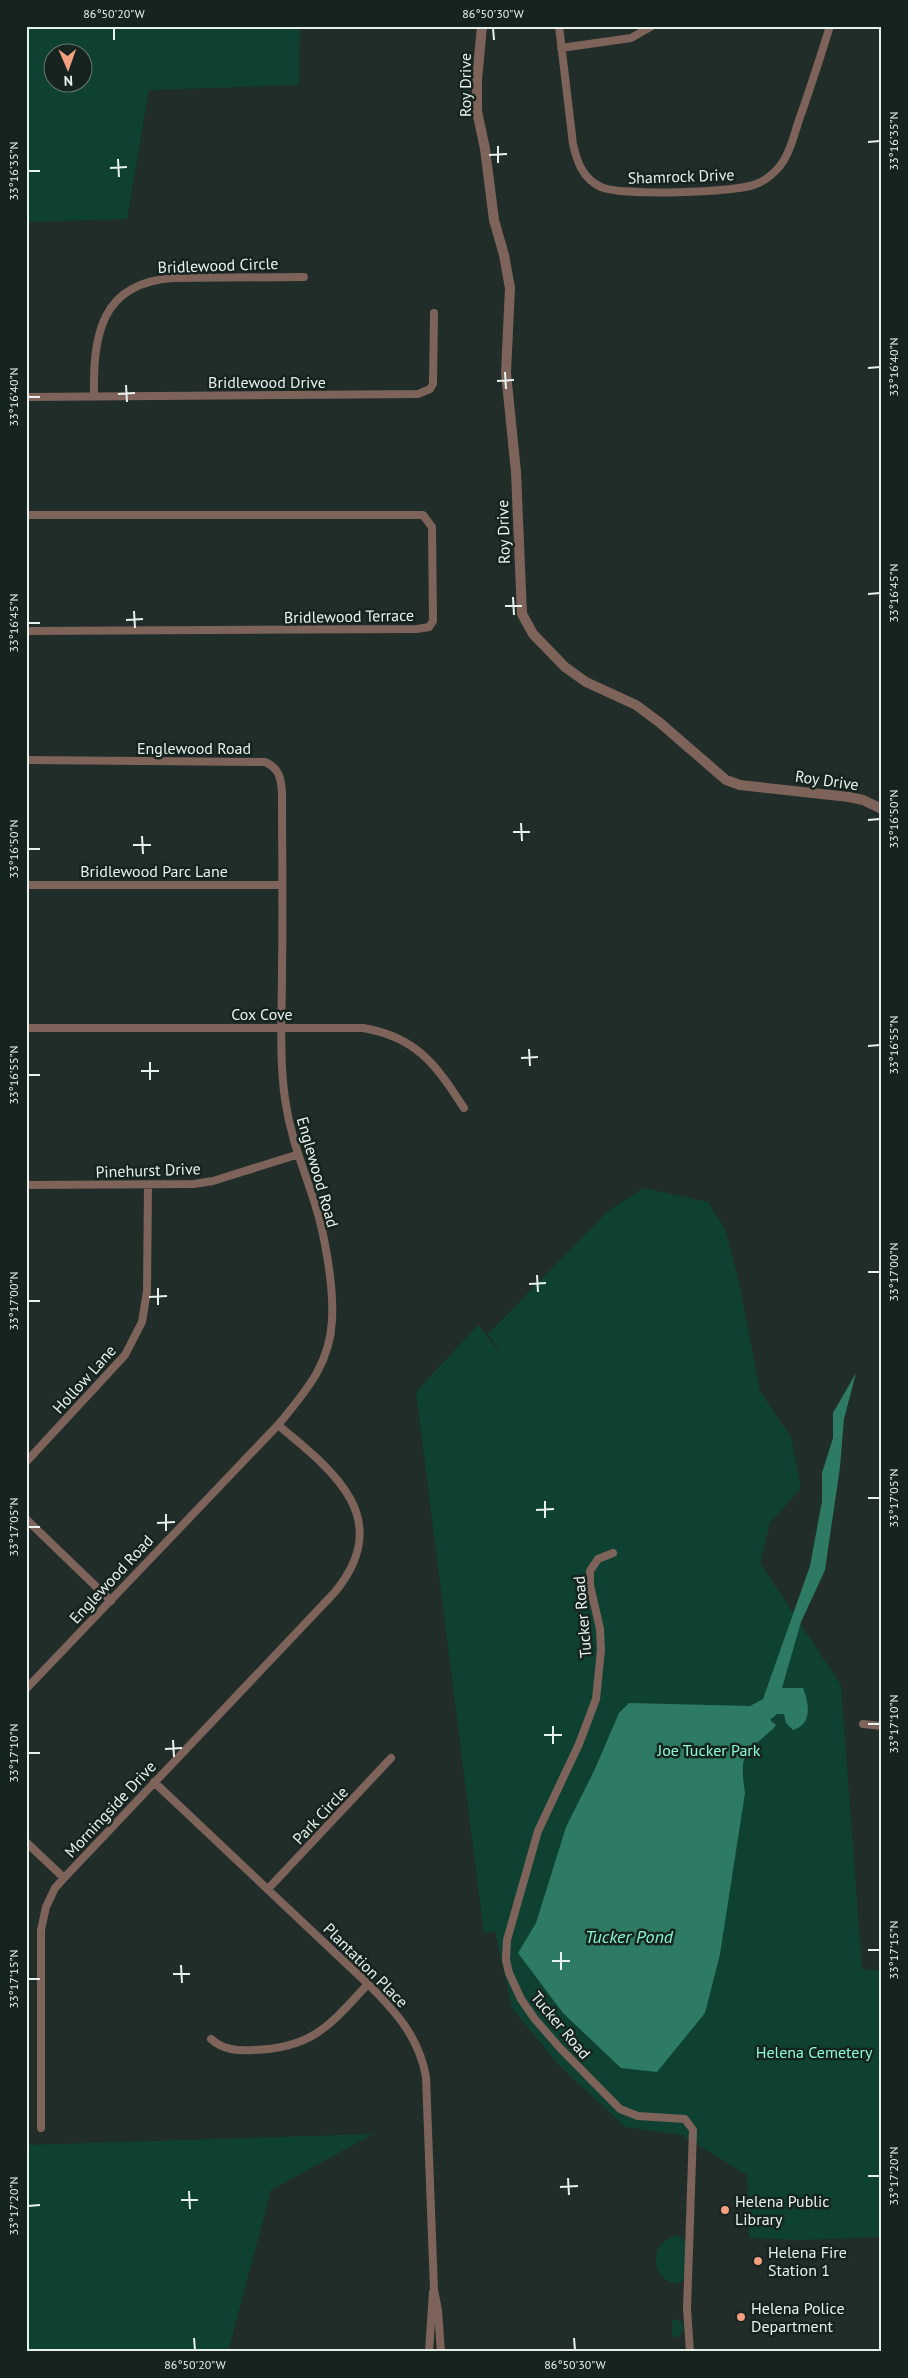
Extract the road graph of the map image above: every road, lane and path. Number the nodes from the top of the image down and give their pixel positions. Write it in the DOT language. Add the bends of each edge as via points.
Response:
graph roads {
  1 [pos="482,26"];
  2 [pos="559,26"];
  3 [pos="652,26"];
  4 [pos="830,26"];
  5 [pos="561,48"];
  6 [pos="304,277"];
  7 [pos="434,313"];
  8 [pos="26,397"];
  9 [pos="94,397"];
  10 [pos="26,515"];
  11 [pos="26,631"];
  12 [pos="26,760"];
  13 [pos="882,809"];
  14 [pos="26,885"];
  15 [pos="282,885"];
  16 [pos="26,1028"];
  17 [pos="282,1028"];
  18 [pos="464,1108"];
  19 [pos="296,1155"];
  20 [pos="26,1185"];
  21 [pos="148,1185"];
  22 [pos="278,1425"];
  23 [pos="26,1462"];
  24 [pos="26,1519"];
  25 [pos="613,1554"];
  26 [pos="111,1601"];
  27 [pos="26,1689"];
  28 [pos="863,1724"];
  29 [pos="882,1726"];
  30 [pos="391,1758"];
  31 [pos="154,1782"];
  32 [pos="26,1842"];
  33 [pos="64,1878"];
  34 [pos="268,1889"];
  35 [pos="368,1984"];
  36 [pos="211,2038"];
  37 [pos="41,2128"];
  38 [pos="434,2290"];
  39 [pos="429,2352"];
  40 [pos="441,2352"];
  41 [pos="690,2352"];
  1 -- 13 [label="street, Roy Drive" via="476,110 494,220 510,288 506,373 518,516 520,606 525,622 565,667 586,682 637,706 726,780 740,785 849,797 871,802"];
  2 -- 5 [label="street, Shamrock Drive"];
  3 -- 5 [label="street" via="630,38"];
  4 -- 5 [label="street, Shamrock Drive" via="786,156 765,179 743,188 620,192 595,184 584,173 576,157"];
  6 -- 9 [label="street, Bridlewood Circle" via="159,279 139,285 119,298 105,315 98,333 94,361"];
  7 -- 9 [label="street, Bridlewood Drive" via="434,384 418,394"];
  8 -- 9 [label="street, Bridlewood Drive"];
  10 -- 11 [label="street, Bridlewood Terrace" via="416,514 423,515 431,523 433,556 433,620 432,625 424,628"];
  12 -- 15 [label="street, Englewood Road" via="252,762 271,765 282,781"];
  14 -- 15 [label="street, Bridlewood Parc Lane"];
  15 -- 17 [label="street, Englewood Road"];
  16 -- 17 [label="street, Cox Cove"];
  17 -- 18 [label="street, Cox Cove" via="363,1028 395,1036 431,1061"];
  17 -- 19 [label="street, Englewood Road" via="284,1096"];
  19 -- 21 [label="street, Pinehurst Drive" via="213,1181"];
  19 -- 22 [label="street, Englewood Road" via="314,1202 322,1235 332,1320 330,1338 314,1380"];
  20 -- 21 [label="street, Pinehurst Drive"];
  21 -- 23 [label="street, Hollow Lane" via="147,1291 142,1322 125,1356"];
  22 -- 26 [label="street, Englewood Road"];
  22 -- 31 [label="street, Morningside Drive" via="346,1489 359,1521 359,1548 355,1561 335,1592"];
  24 -- 26 [label="street"];
  25 -- 41 [label="street, Tucker Road" via="593,1564 589,1578 600,1629 596,1699 533,1844 507,1940 506,1960 521,1999 534,2018 620,2109 638,2116 685,2119 694,2130 687,2309"];
  26 -- 27 [label="street, Englewood Road"];
  28 -- 29 [label="street"];
  30 -- 34 [label="street, Park Circle"];
  31 -- 33 [label="street, Morningside Drive"];
  31 -- 34 [label="street, Plantation Place"];
  32 -- 33 [label="street"];
  33 -- 37 [label="street, Morningside Drive" via="46,1907 41,1930"];
  34 -- 35 [label="street, Plantation Place"];
  35 -- 36 [label="street" via="324,2029 292,2046 233,2050"];
  35 -- 38 [label="street, Plantation Place" via="397,2012 423,2062 428,2106"];
  38 -- 39 [label="street, Plantation Place"];
  38 -- 40 [label="street, Plantation Place"];
}
